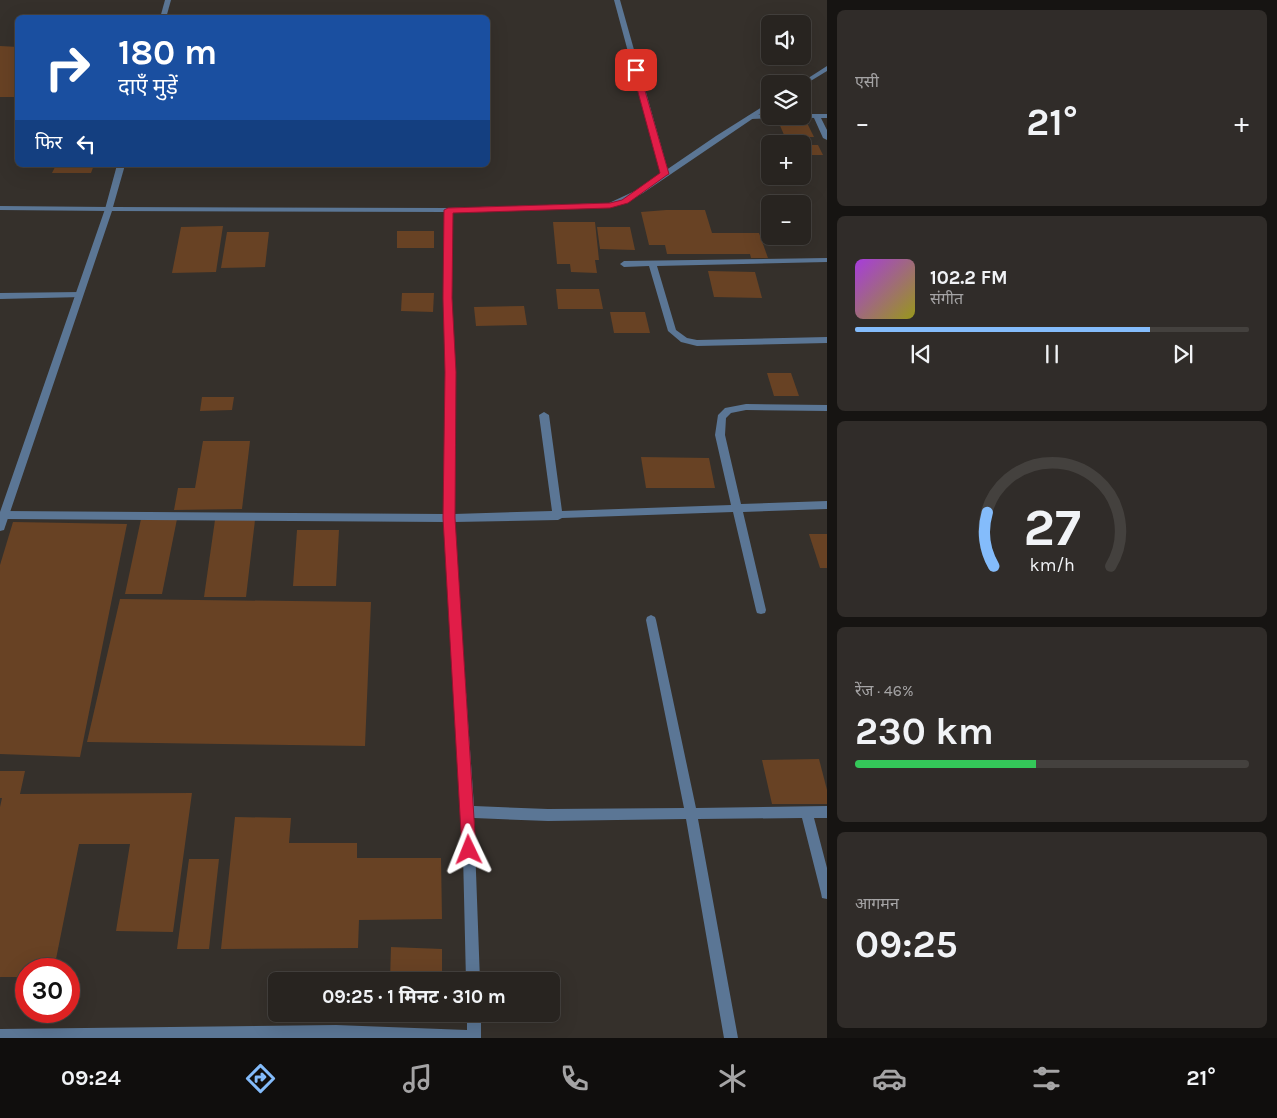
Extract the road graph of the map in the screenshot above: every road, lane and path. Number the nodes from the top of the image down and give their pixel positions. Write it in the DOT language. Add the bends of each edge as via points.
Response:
graph roads {
  1 [pos="168,0"];
  2 [pos="617,0"];
  3 [pos="165,15"];
  4 [pos="827,68"];
  5 [pos="811,78"];
  6 [pos="761,110"];
  7 [pos="811,116"];
  8 [pos="817,116"];
  9 [pos="827,116"];
  10 [pos="750,117"];
  11 [pos="761,117"];
  12 [pos="827,138"];
  13 [pos="120,167"];
  14 [pos="664,174"];
  15 [pos="0,208"];
  16 [pos="108,209"];
  17 [pos="448,210"];
  18 [pos="827,260"];
  19 [pos="624,264"];
  20 [pos="652,264"];
  21 [pos="80,295"];
  22 [pos="0,296"];
  23 [pos="827,340"];
  24 [pos="827,408"];
  25 [pos="544,415"];
  26 [pos="827,505"];
  27 [pos="736,510"];
  28 [pos="4,515"];
  29 [pos="558,516"];
  30 [pos="449,518"];
  31 [pos="0,527"];
  32 [pos="761,610"];
  33 [pos="651,620"];
  34 [pos="468,812"];
  35 [pos="827,812"];
  36 [pos="807,813"];
  37 [pos="691,814"];
  38 [pos="827,893"];
  39 [pos="473,972"];
  40 [pos="474,1022"];
  41 [pos="0,1036"];
  42 [pos="142,1037"];
  43 [pos="474,1037"];
  44 [pos="731,1038"];
  1 -- 3 [label="street"];
  2 -- 14 [label="street"];
  4 -- 5 [label="street"];
  6 -- 10 [label="street"];
  7 -- 8 [label="street"];
  8 -- 9 [label="street"];
  8 -- 12 [label="street"];
  10 -- 11 [label="street"];
  10 -- 14 [label="street"];
  13 -- 16 [label="street"];
  14 -- 17 [label="street" via="625,202 610,205"];
  15 -- 16 [label="street"];
  16 -- 17 [label="street"];
  16 -- 21 [label="street"];
  17 -- 30 [label="street"];
  18 -- 20 [label="street"];
  19 -- 20 [label="street"];
  20 -- 23 [label="street" via="672,331 684,340 697,343"];
  21 -- 22 [label="street"];
  21 -- 28 [label="street"];
  24 -- 27 [label="street" via="746,407 728,410 721,417 720,435"];
  25 -- 29 [label="street"];
  26 -- 27 [label="street"];
  27 -- 29 [label="street"];
  27 -- 32 [label="street"];
  28 -- 30 [label="street"];
  28 -- 31 [label="street"];
  29 -- 30 [label="street"];
  30 -- 34 [label="street"];
  33 -- 37 [label="street"];
  34 -- 37 [label="street"];
  34 -- 39 [label="street"];
  35 -- 36 [label="street"];
  36 -- 37 [label="street"];
  36 -- 38 [label="street"];
  37 -- 44 [label="street"];
  40 -- 43 [label="street"];
  41 -- 42 [label="street"];
  42 -- 43 [label="street" via="336,1032"];
}
